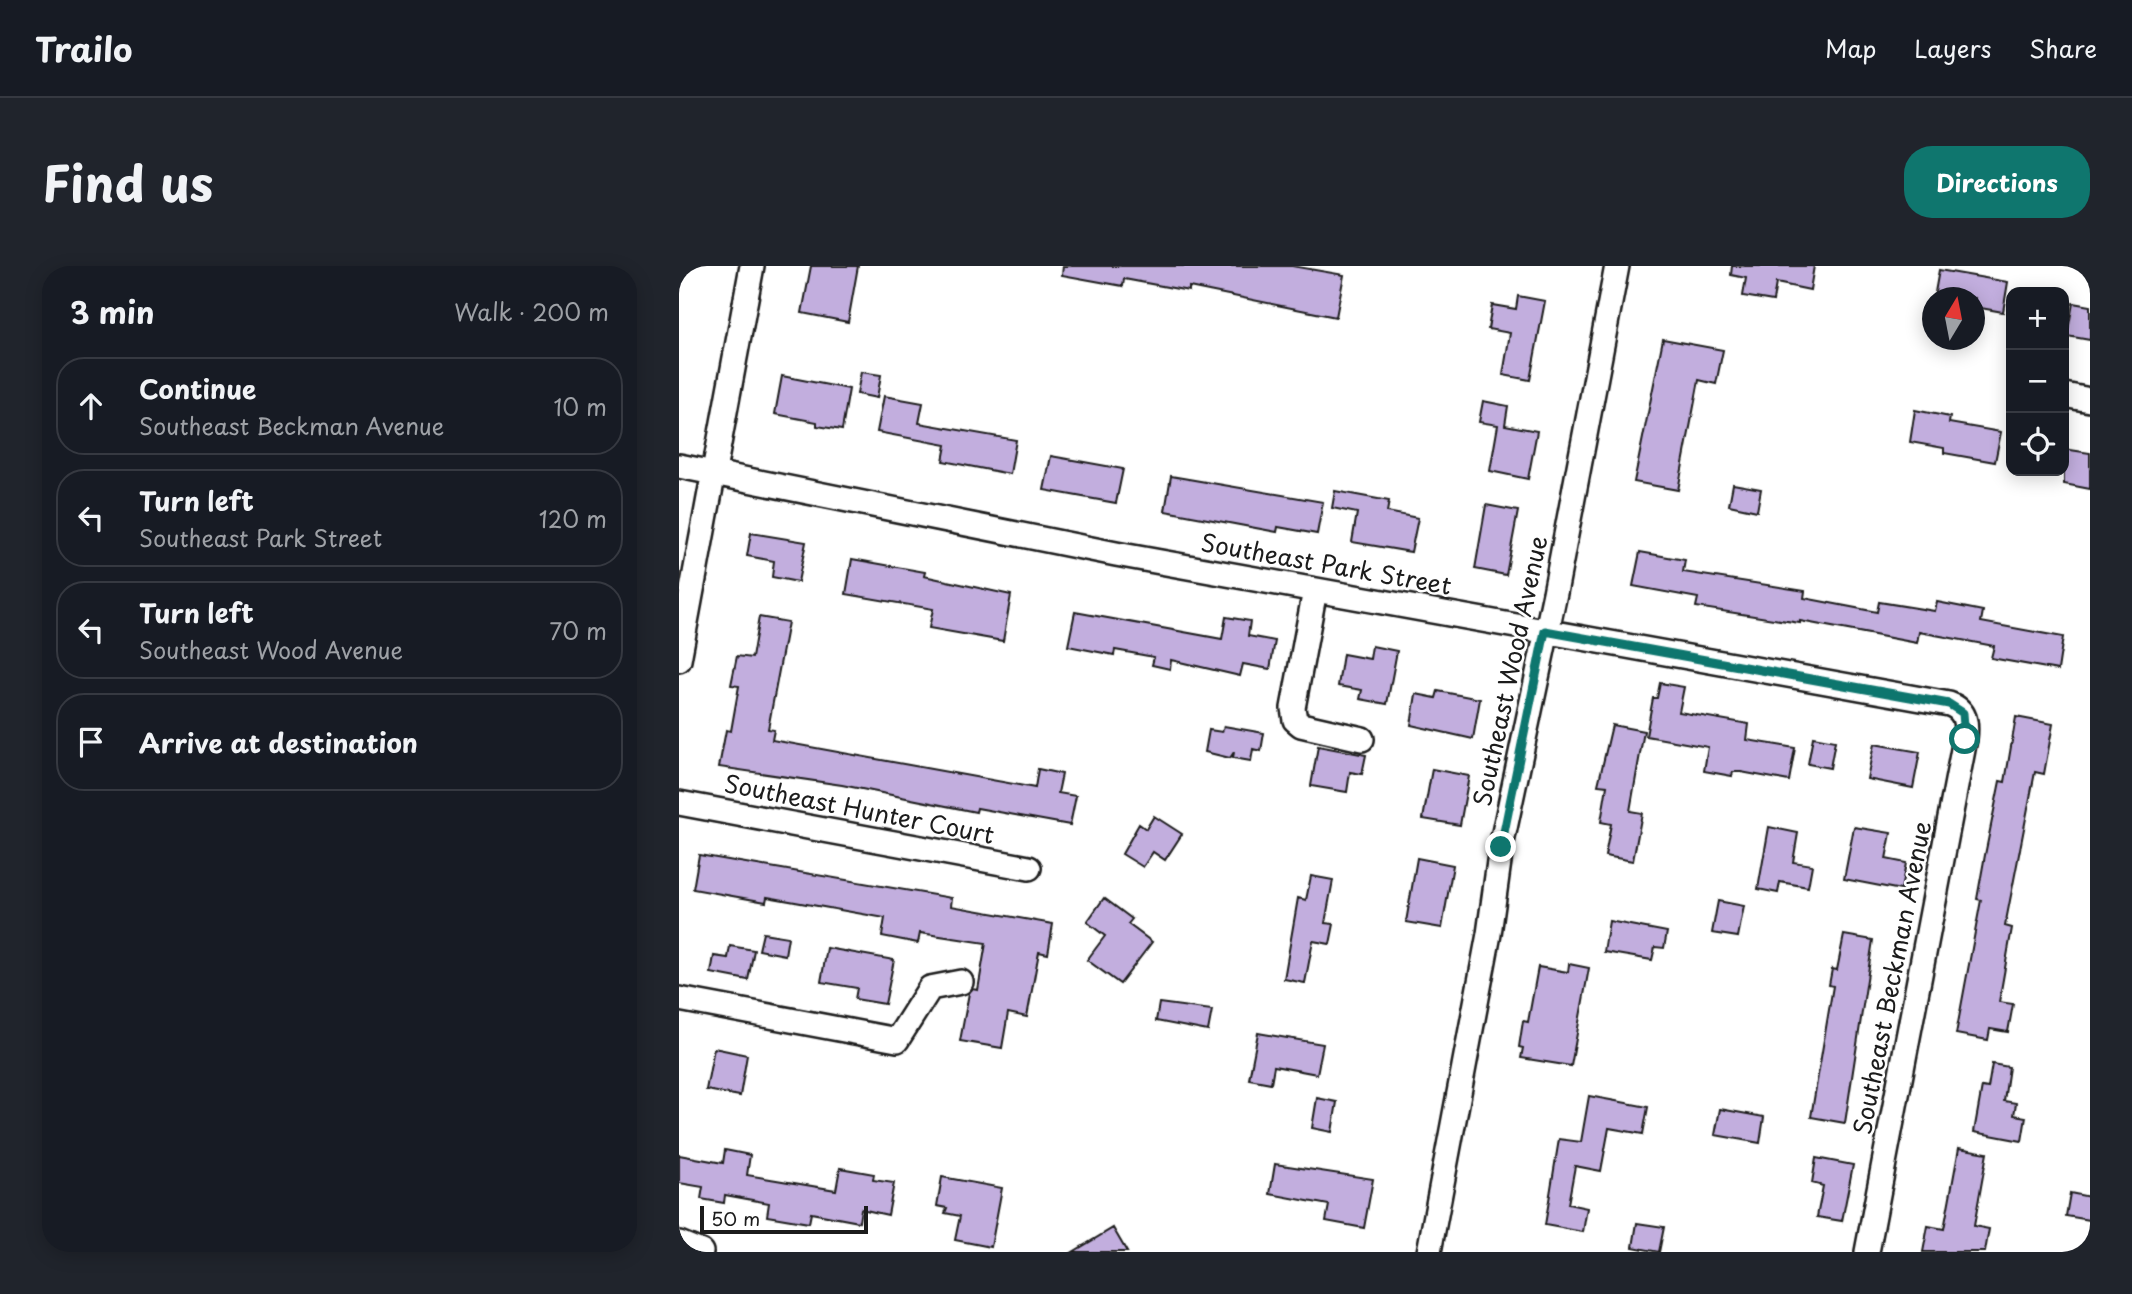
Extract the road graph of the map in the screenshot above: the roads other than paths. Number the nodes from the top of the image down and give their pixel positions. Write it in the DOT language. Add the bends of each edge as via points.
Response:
graph roads {
  1 [pos="752,266"];
  2 [pos="1618,266"];
  3 [pos="2069,396"];
  4 [pos="2090,400"];
  5 [pos="679,466"];
  6 [pos="713,473"];
  7 [pos="1315,590"];
  8 [pos="1545,631"];
  9 [pos="679,660"];
  10 [pos="1963,713"];
  11 [pos="1362,739"];
  12 [pos="679,803"];
  13 [pos="1030,868"];
  14 [pos="961,982"];
  15 [pos="679,999"];
  16 [pos="679,1243"];
  17 [pos="701,1252"];
  18 [pos="1429,1252"];
  19 [pos="1867,1252"];
  1 -- 6 [label="street"];
  2 -- 8 [label="street, Southeast Wood Avenue"];
  3 -- 4 [label="street"];
  5 -- 6 [label="street, Southeast Park Street"];
  6 -- 7 [label="street, Southeast Park Street"];
  6 -- 9 [label="street"];
  7 -- 8 [label="street, Southeast Park Street"];
  7 -- 11 [label="street" via="1294,720"];
  8 -- 10 [label="street, Southeast Park Street" via="1949,704"];
  8 -- 18 [label="street, Southeast Wood Avenue" via="1501,847"];
  10 -- 19 [label="street, Southeast Beckman Avenue" via="1965,739"];
  12 -- 13 [label="street, Southeast Hunter Court"];
  14 -- 15 [label="street" via="930,988 897,1040"];
  16 -- 17 [label="street"];
}
